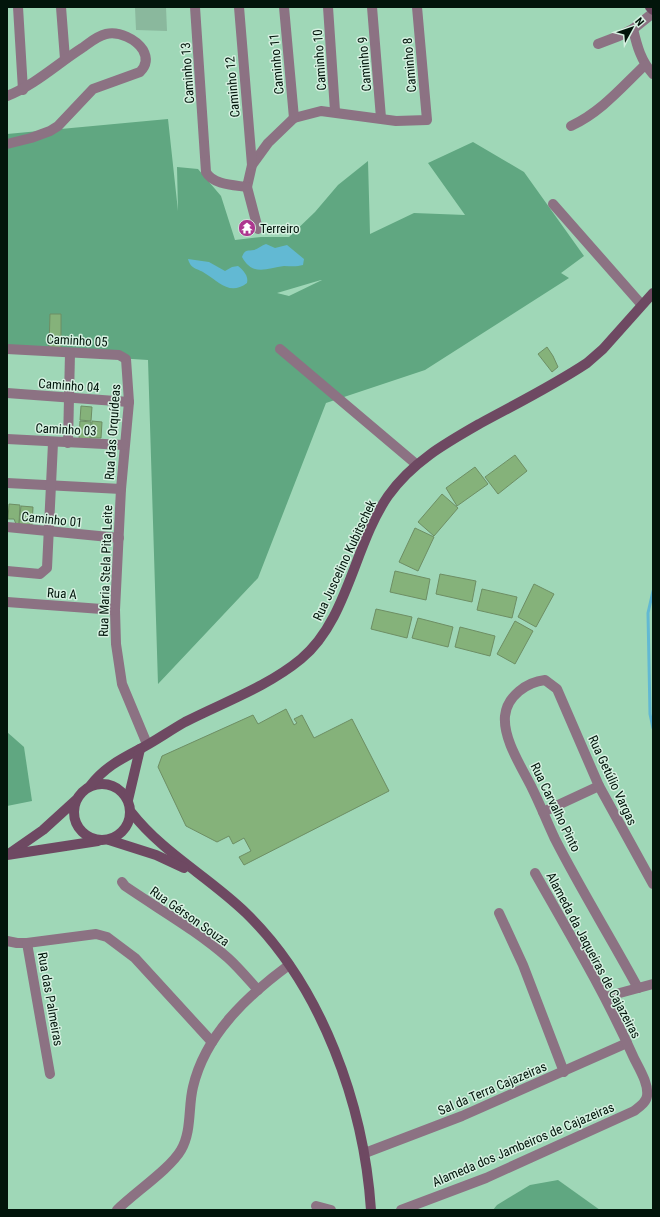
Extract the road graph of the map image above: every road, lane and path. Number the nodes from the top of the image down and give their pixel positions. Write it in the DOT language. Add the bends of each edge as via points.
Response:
graph roads {
  1 [pos="18,7"];
  2 [pos="61,7"];
  3 [pos="195,7"];
  4 [pos="239,7"];
  5 [pos="284,7"];
  6 [pos="328,7"];
  7 [pos="372,7"];
  8 [pos="417,7"];
  9 [pos="650,7"];
  10 [pos="653,11"];
  11 [pos="633,29"];
  12 [pos="598,44"];
  13 [pos="65,59"];
  14 [pos="645,65"];
  15 [pos="653,74"];
  16 [pos="23,90"];
  17 [pos="7,96"];
  18 [pos="335,111"];
  19 [pos="294,118"];
  20 [pos="381,118"];
  21 [pos="571,126"];
  22 [pos="7,144"];
  23 [pos="252,165"];
  24 [pos="247,187"];
  25 [pos="553,204"];
  26 [pos="258,229"];
  27 [pos="653,294"];
  28 [pos="641,304"];
  29 [pos="7,349"];
  30 [pos="280,350"];
  31 [pos="70,353"];
  32 [pos="128,376"];
  33 [pos="7,393"];
  34 [pos="68,398"];
  35 [pos="129,402"];
  36 [pos="7,439"];
  37 [pos="53,443"];
  38 [pos="68,443"];
  39 [pos="124,445"];
  40 [pos="416,464"];
  41 [pos="7,483"];
  42 [pos="51,486"];
  43 [pos="121,489"];
  44 [pos="7,527"];
  45 [pos="50,532"];
  46 [pos="119,538"];
  47 [pos="7,571"];
  48 [pos="7,602"];
  49 [pos="115,610"];
  50 [pos="566,707"];
  51 [pos="144,747"];
  52 [pos="90,786"];
  53 [pos="599,786"];
  54 [pos="76,800"];
  55 [pos="128,800"];
  56 [pos="130,812"];
  57 [pos="543,812"];
  58 [pos="104,840"];
  59 [pos="8,854"];
  60 [pos="196,873"];
  61 [pos="535,873"];
  62 [pos="122,882"];
  63 [pos="653,884"];
  64 [pos="499,913"];
  65 [pos="7,941"];
  66 [pos="28,943"];
  67 [pos="289,965"];
  68 [pos="653,984"];
  69 [pos="638,988"];
  70 [pos="258,990"];
  71 [pos="605,997"];
  72 [pos="212,1042"];
  73 [pos="627,1043"];
  74 [pos="564,1072"];
  75 [pos="50,1074"];
  76 [pos="634,1111"];
  77 [pos="365,1153"];
  78 [pos="316,1206"];
  79 [pos="117,1210"];
  80 [pos="331,1210"];
  81 [pos="371,1210"];
  82 [pos="401,1210"];
  1 -- 16 [label="street"];
  2 -- 13 [label="street"];
  3 -- 24 [label="street, Caminho 13" via="206,172 210,178"];
  4 -- 23 [label="street, Caminho 12"];
  5 -- 19 [label="street, Caminho 11"];
  6 -- 18 [label="street, Caminho 10"];
  7 -- 20 [label="street, Caminho 9"];
  8 -- 20 [label="street, Caminho 8" via="427,120 396,121"];
  9 -- 10 [label="main road"];
  10 -- 11 [label="street"];
  11 -- 12 [label="street"];
  11 -- 14 [label="street"];
  13 -- 16 [label="street"];
  13 -- 22 [label="street" via="96,38 111,33 134,41 141,47 146,61 144,68 134,75 93,89 58,126 50,131"];
  14 -- 15 [label="street"];
  14 -- 21 [label="street" via="604,105"];
  16 -- 17 [label="street"];
  18 -- 19 [label="street" via="320,111"];
  18 -- 20 [label="street"];
  19 -- 23 [label="street" via="268,143"];
  23 -- 24 [label="street"];
  24 -- 26 [label="street"];
  25 -- 28 [label="street"];
  27 -- 28 [label="main road, Rua Juscelino Kubitschek"];
  28 -- 40 [label="main road, Rua Juscelino Kubitschek" via="611,341 587,363 446,442"];
  29 -- 31 [label="street, Caminho 05"];
  30 -- 40 [label="street"];
  31 -- 32 [label="street, Caminho 05" via="123,356 126,359"];
  31 -- 34 [label="street"];
  32 -- 35 [label="street, Rua das Orquídeas"];
  33 -- 34 [label="street, Caminho 04"];
  34 -- 35 [label="street, Caminho 04"];
  34 -- 38 [label="street"];
  35 -- 39 [label="street, Rua das Orquídeas"];
  36 -- 37 [label="street, Caminho 03"];
  37 -- 38 [label="street, Caminho 03"];
  37 -- 42 [label="street"];
  38 -- 39 [label="street, Caminho 03"];
  39 -- 43 [label="street, Rua das Orquídeas"];
  40 -- 51 [label="main road, Rua Juscelino Kubitschek" via="388,495 376,516 332,620 310,651 254,689 186,722"];
  41 -- 42 [label="street"];
  42 -- 43 [label="street"];
  42 -- 45 [label="street"];
  43 -- 46 [label="street, Rua Maria Stela Pita Leite"];
  44 -- 45 [label="street, Caminho 01"];
  45 -- 46 [label="street, Caminho 01"];
  45 -- 47 [label="street" via="47,568 40,574"];
  46 -- 49 [label="street, Rua Maria Stela Pita Leite"];
  48 -- 49 [label="street, Rua A"];
  49 -- 51 [label="street, Rua Maria Stela Pita Leite" via="116,644 122,684"];
  50 -- 53 [label="street, Rua Getúlio Vargas"];
  50 -- 57 [label="street, Rua Carvalho Pinto" via="551,683 545,680 535,681 521,688 505,715 511,744"];
  51 -- 52 [label="main road, Rua Juscelino Kubitschek" via="112,764"];
  51 -- 55 [label="main road"];
  52 -- 54 [label="main road"];
  52 -- 55 [label="main road" via="108,784 116,787"];
  53 -- 57 [label="street"];
  53 -- 63 [label="street, Rua Getúlio Vargas"];
  54 -- 58 [label="main road" via="75,821 80,831 89,837"];
  54 -- 59 [label="main road" via="37,834"];
  55 -- 56 [label="main road"];
  56 -- 58 [label="main road" via="125,830 118,836"];
  56 -- 60 [label="main road" via="154,839"];
  57 -- 69 [label="street, Rua Carvalho Pinto"];
  58 -- 59 [label="main road"];
  58 -- 60 [label="main road" via="156,855"];
  60 -- 67 [label="main road" via="246,913"];
  61 -- 71 [label="street, Alameda da Jaqueiras de Cajazeiras"];
  62 -- 70 [label="street, Rua Gérson Souza" via="212,945"];
  64 -- 74 [label="street" via="523,965"];
  65 -- 66 [label="street"];
  66 -- 72 [label="street, Rua das Palmeiras" via="96,934 107,937 135,958"];
  66 -- 75 [label="street, Rua das Palmeiras"];
  67 -- 70 [label="street"];
  67 -- 77 [label="main road" via="324,1024 347,1088"];
  68 -- 69 [label="street"];
  69 -- 71 [label="street"];
  70 -- 72 [label="street" via="226,1023"];
  71 -- 73 [label="street, Alameda da Jaqueiras de Cajazeiras"];
  72 -- 79 [label="street" via="197,1072 192,1089 188,1130 181,1150 158,1175"];
  73 -- 74 [label="street, Sal da Terra Cajazeiras"];
  73 -- 76 [label="street, Alameda da Jaqueiras de Cajazeiras" via="647,1087 644,1104"];
  74 -- 77 [label="street, Sal da Terra Cajazeiras" via="462,1116"];
  76 -- 82 [label="street, Alameda dos Jambeiros de Cajazeiras" via="486,1178"];
  77 -- 81 [label="main road"];
  78 -- 80 [label="street"];
}
